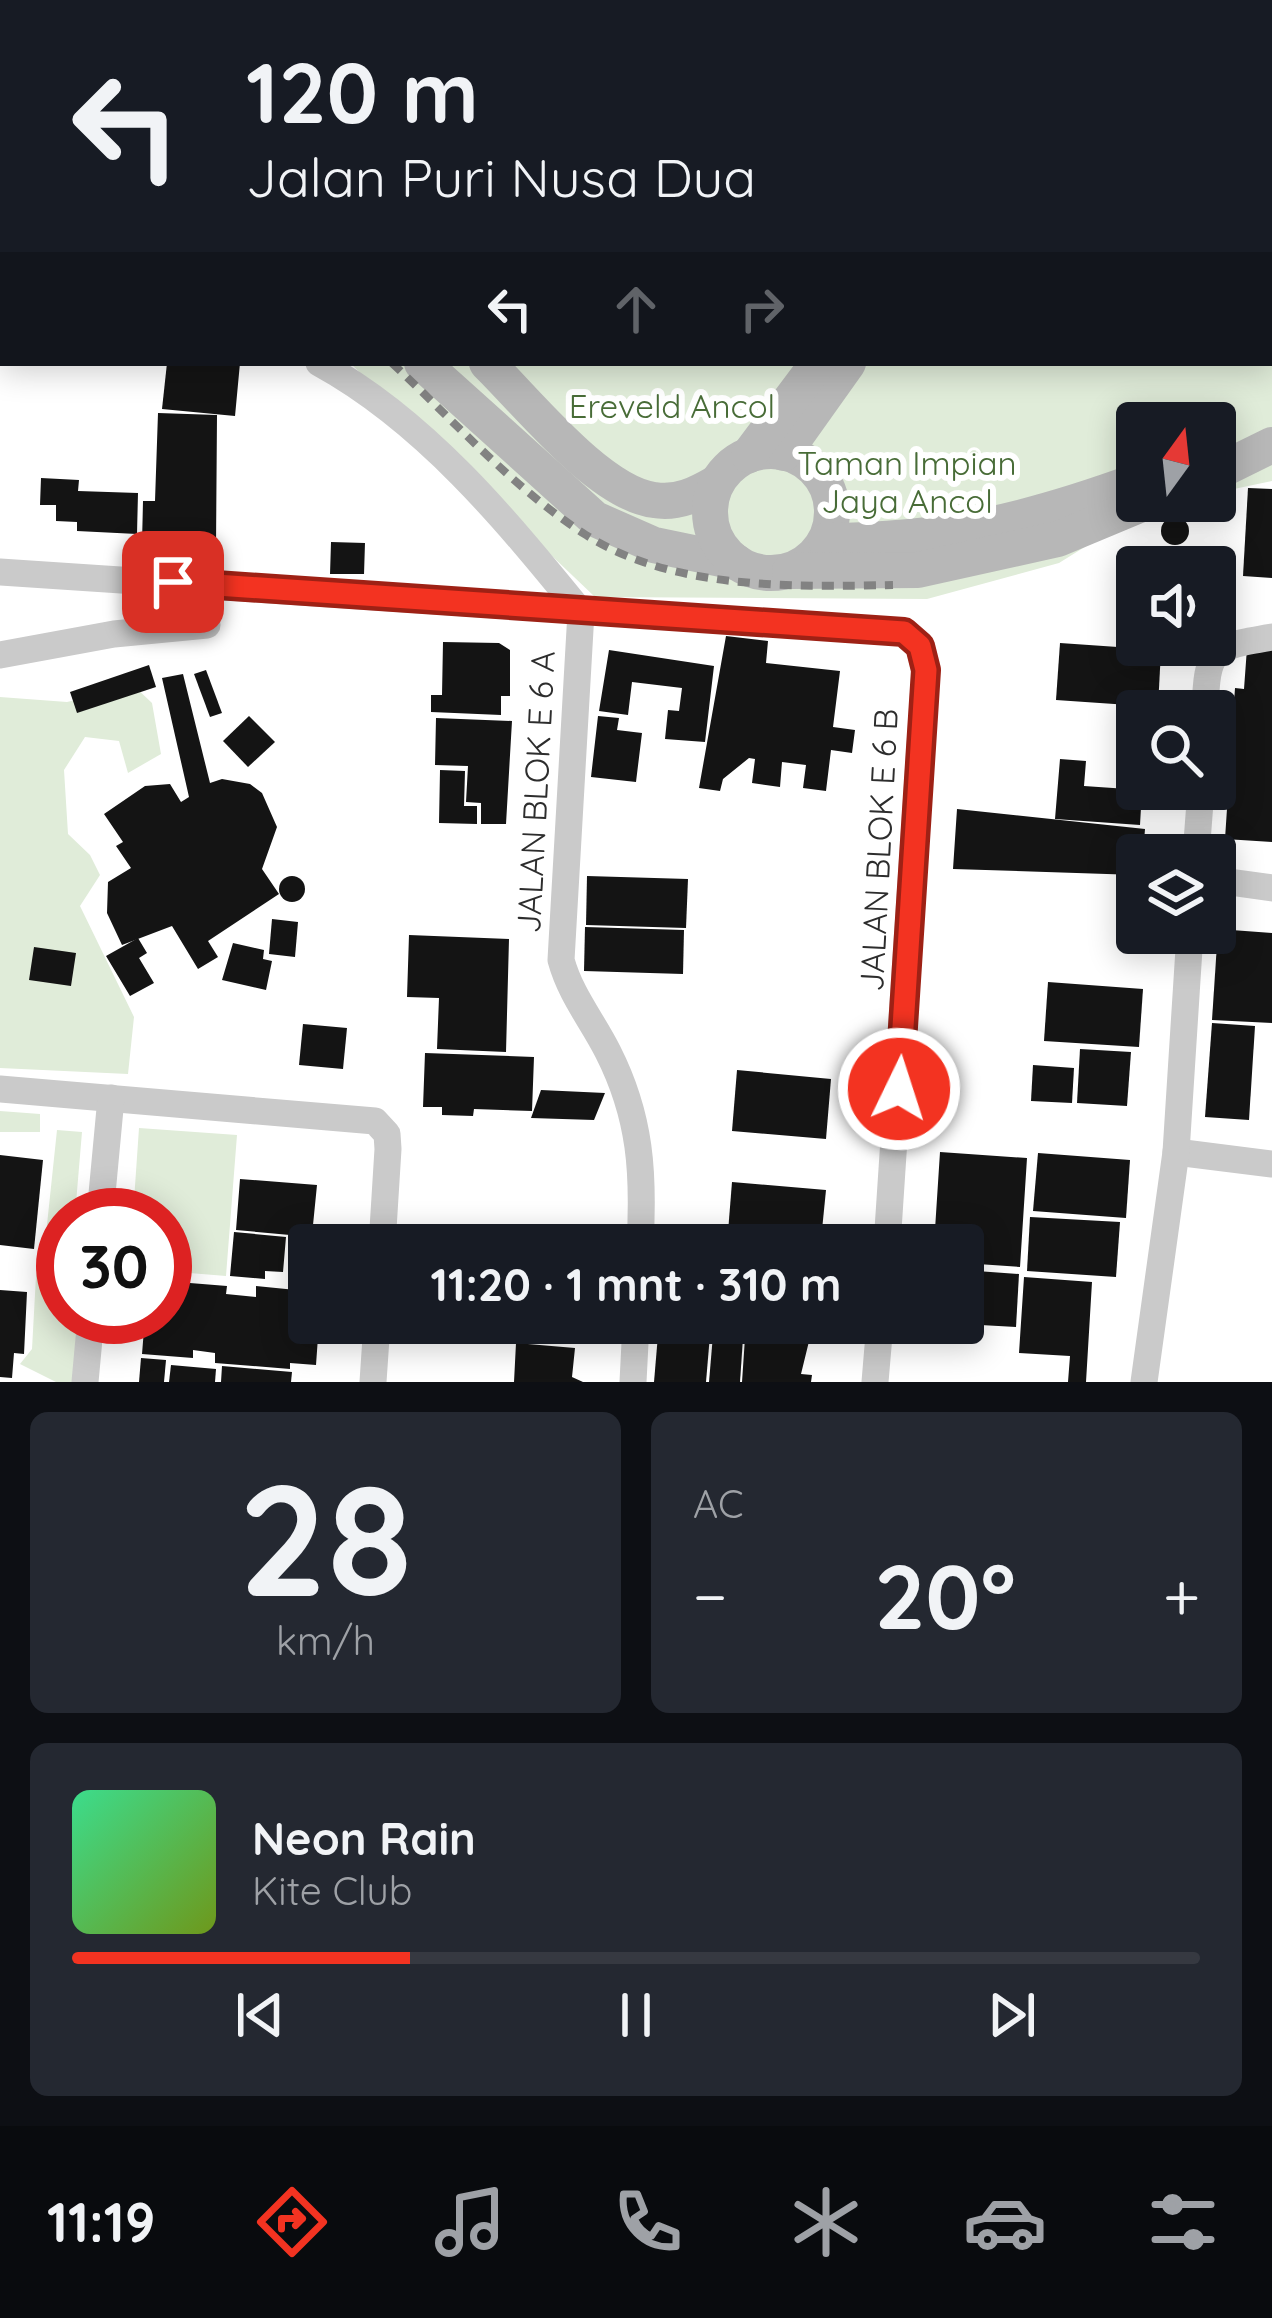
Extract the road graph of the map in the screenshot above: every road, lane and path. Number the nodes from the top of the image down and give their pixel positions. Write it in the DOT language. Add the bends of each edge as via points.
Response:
graph roads {
  1 [pos="324,366"];
  2 [pos="425,366"];
  3 [pos="490,366"];
  4 [pos="816,366"];
  5 [pos="845,366"];
  6 [pos="1272,445"];
  7 [pos="1236,451"];
  8 [pos="767,454"];
  9 [pos="1236,463"];
  10 [pos="716,483"];
  11 [pos="1116,489"];
  12 [pos="1116,515"];
  13 [pos="826,541"];
  14 [pos="736,562"];
  15 [pos="790,571"];
  16 [pos="0,572"];
  17 [pos="581,612"];
  18 [pos="207,625"];
  19 [pos="1272,637"];
  20 [pos="0,655"];
  21 [pos="1206,690"];
  22 [pos="1236,883"];
  23 [pos="1272,888"];
  24 [pos="1189,954"];
  25 [pos="0,1089"];
  26 [pos="111,1098"];
  27 [pos="1176,1152"];
  28 [pos="1272,1164"];
  29 [pos="103,1188"];
  30 [pos="383,1224"];
  31 [pos="641,1224"];
  32 [pos="888,1224"];
  33 [pos="89,1344"];
  34 [pos="375,1344"];
  35 [pos="635,1344"];
  36 [pos="878,1344"];
  37 [pos="85,1382"];
  38 [pos="373,1382"];
  39 [pos="633,1382"];
  40 [pos="875,1382"];
  41 [pos="1144,1382"];
  1 -- 17 [label="street" via="490,500"];
  2 -- 14 [label="street" via="595,519 654,545"];
  3 -- 10 [label="street" via="625,491 655,501 689,498"];
  4 -- 8 [label="street"];
  5 -- 8 [label="street"];
  6 -- 7 [label="street"];
  6 -- 9 [label="street"];
  8 -- 10 [label="street"];
  8 -- 13 [label="street" via="816,470 830,494"];
  10 -- 14 [label="street" via="711,526"];
  11 -- 13 [label="street" via="1041,516 914,541"];
  12 -- 15 [label="street" via="1058,539 918,570"];
  13 -- 15 [label="street"];
  14 -- 15 [label="street" via="753,571"];
  16 -- 17 [label="street"];
  17 -- 31 [label="street, JALAN BLOK E 6 A" via="561,960 638,1124"];
  17 -- 32 [label="street, JALAN BLOK E 6 B" via="882,627 920,646 926,670"];
  18 -- 20 [label="street"];
  19 -- 21 [label="street" via="1224,644 1206,671"];
  22 -- 23 [label="street"];
  24 -- 27 [label="street"];
  25 -- 26 [label="street"];
  26 -- 29 [label="street"];
  26 -- 30 [label="street" via="375,1120 387,1134"];
  27 -- 28 [label="street"];
  27 -- 41 [label="street"];
  33 -- 37 [label="street"];
  34 -- 38 [label="street"];
  35 -- 39 [label="street"];
  36 -- 40 [label="street"];
}
